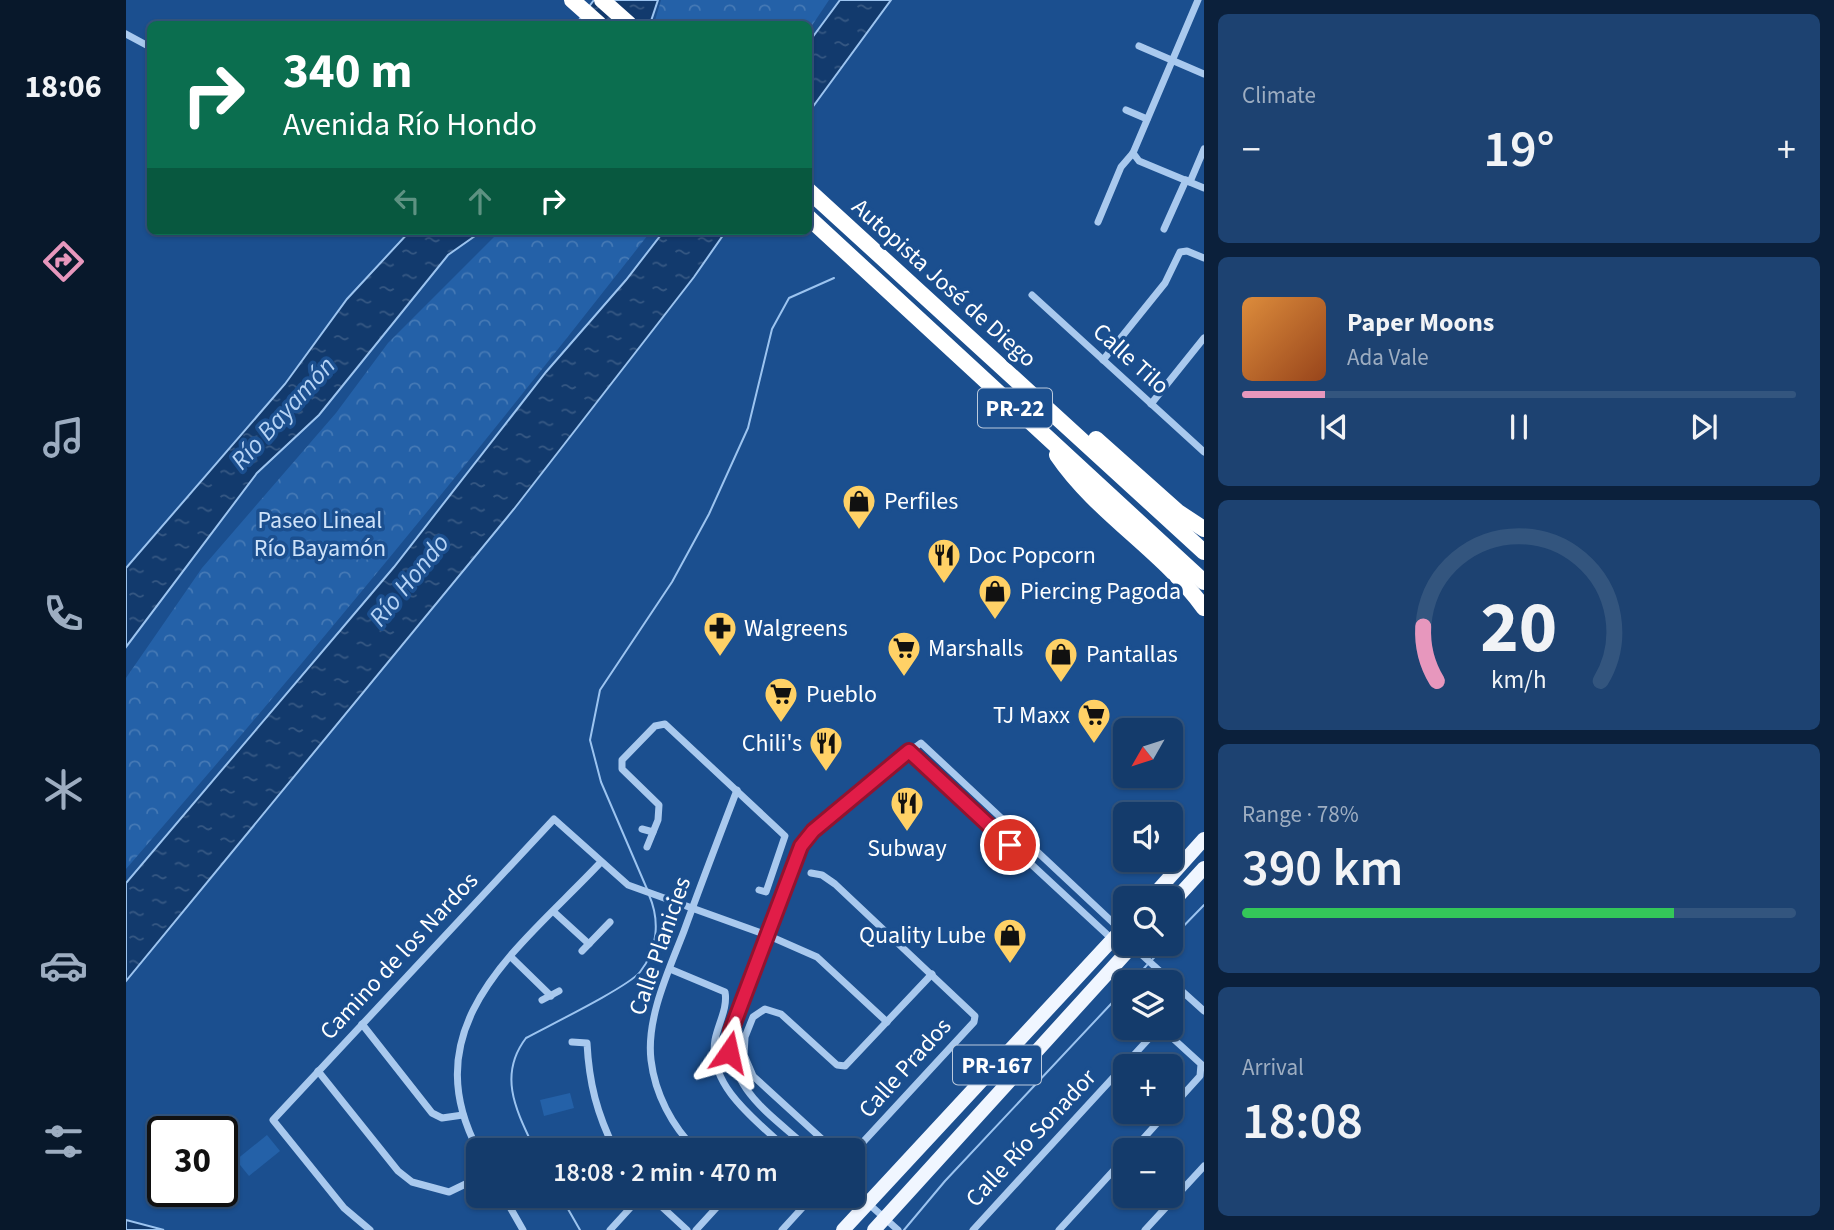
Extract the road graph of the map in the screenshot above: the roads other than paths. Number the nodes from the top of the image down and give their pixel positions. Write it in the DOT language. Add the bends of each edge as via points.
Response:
graph roads {
  1 [pos="572,0"];
  2 [pos="602,0"];
  3 [pos="1198,0"];
  4 [pos="596,21"];
  5 [pos="626,21"];
  6 [pos="126,34"];
  7 [pos="147,45"];
  8 [pos="1139,46"];
  9 [pos="1172,61"];
  10 [pos="1204,74"];
  11 [pos="1126,110"];
  12 [pos="1147,119"];
  13 [pos="1204,149"];
  14 [pos="1133,153"];
  15 [pos="1188,181"];
  16 [pos="1204,188"];
  17 [pos="812,194"];
  18 [pos="839,218"];
  19 [pos="812,221"];
  20 [pos="1098,222"];
  21 [pos="1164,229"];
  22 [pos="1203,255"];
  23 [pos="1031,295"];
  24 [pos="1204,338"];
  25 [pos="1103,360"];
  26 [pos="1009,402"];
  27 [pos="1151,404"];
  28 [pos="1056,416"];
  29 [pos="1042,433"];
  30 [pos="1204,439"];
  31 [pos="1201,450"];
  32 [pos="1204,529"];
  33 [pos="1204,552"];
  34 [pos="1204,561"];
  35 [pos="1204,571"];
  36 [pos="1204,582"];
  37 [pos="1204,608"];
  38 [pos="909,751"];
  39 [pos="737,790"];
  40 [pos="642,828"];
  41 [pos="653,832"];
  42 [pos="1204,839"];
  43 [pos="647,847"];
  44 [pos="600,863"];
  45 [pos="1204,868"];
  46 [pos="811,873"];
  47 [pos="1162,886"];
  48 [pos="759,890"];
  49 [pos="1183,891"];
  50 [pos="691,907"];
  51 [pos="554,912"];
  52 [pos="610,922"];
  53 [pos="1113,926"];
  54 [pos="1113,927"];
  55 [pos="767,935"];
  56 [pos="589,944"];
  57 [pos="582,951"];
  58 [pos="1113,955"];
  59 [pos="1115,956"];
  60 [pos="1145,956"];
  61 [pos="511,957"];
  62 [pos="670,969"];
  63 [pos="932,974"];
  64 [pos="559,991"];
  65 [pos="551,996"];
  66 [pos="542,1000"];
  67 [pos="1204,1011"];
  68 [pos="887,1022"];
  69 [pos="362,1024"];
  70 [pos="572,1042"];
  71 [pos="1135,1054"];
  72 [pos="318,1071"];
  73 [pos="1113,1078"];
  74 [pos="1183,1095"];
  75 [pos="463,1115"];
  76 [pos="1156,1124"];
  77 [pos="473,1138"];
  78 [pos="609,1138"];
  79 [pos="684,1138"];
  80 [pos="775,1138"];
  81 [pos="797,1138"];
  82 [pos="821,1138"];
  83 [pos="1144,1138"];
  84 [pos="865,1140"];
  85 [pos="1204,1166"];
  86 [pos="1113,1171"];
  87 [pos="466,1184"];
  88 [pos="865,1200"];
  89 [pos="868,1203"];
  90 [pos="510,1208"];
  91 [pos="629,1208"];
  92 [pos="663,1208"];
  93 [pos="716,1208"];
  94 [pos="802,1208"];
  95 [pos="892,1225"];
  96 [pos="609,1227"];
  97 [pos="370,1230"];
  98 [pos="523,1230"];
  99 [pos="687,1230"];
  100 [pos="696,1230"];
  101 [pos="782,1230"];
  102 [pos="843,1230"];
  103 [pos="874,1230"];
  104 [pos="973,1230"];
  105 [pos="1059,1230"];
  106 [pos="1145,1230"];
  1 -- 4 [label="highway"];
  2 -- 5 [label="highway"];
  3 -- 9 [label="street"];
  6 -- 7 [label="street"];
  8 -- 9 [label="street"];
  9 -- 10 [label="street"];
  9 -- 12 [label="street"];
  11 -- 12 [label="street"];
  12 -- 14 [label="street"];
  13 -- 15 [label="street"];
  14 -- 15 [label="street" via="1139,160"];
  14 -- 20 [label="street"];
  15 -- 16 [label="street"];
  15 -- 21 [label="street"];
  17 -- 18 [label="highway, Autopista José de Diego / PR-22"];
  18 -- 28 [label="highway, Autopista José de Diego / PR-22"];
  18 -- 34 [label="highway" via="885,269"];
  19 -- 26 [label="highway, Autopista José de Diego / PR-22"];
  22 -- 25 [label="street" via="1180,253 1165,283"];
  23 -- 25 [label="street, Calle Tilo"];
  24 -- 27 [label="street"];
  25 -- 27 [label="street, Calle Tilo"];
  26 -- 29 [label="highway, Autopista José de Diego / PR-22"];
  26 -- 35 [label="highway" via="1047,427"];
  27 -- 31 [label="street, Calle Tilo"];
  28 -- 32 [label="highway" via="1098,440 1178,512"];
  28 -- 33 [label="highway, Autopista José de Diego / PR-22"];
  29 -- 36 [label="highway, Autopista José de Diego / PR-22"];
  29 -- 37 [label="highway" via="1072,477 1167,563"];
  30 -- 31 [label="street"];
  38 -- 53 [label="street" via="920,743"];
  38 -- 54 [label="street"];
  38 -- 55 [label="street" via="801,846"];
  39 -- 41 [label="street" via="665,724 655,726 622,760 622,769 659,805"];
  39 -- 48 [label="street" via="785,836 766,892"];
  39 -- 50 [label="street, Calle Planicies"];
  40 -- 41 [label="street"];
  41 -- 43 [label="street"];
  42 -- 47 [label="main road"];
  44 -- 50 [label="street" via="628,886"];
  44 -- 51 [label="street"];
  44 -- 69 [label="street, Camino de los Nardos" via="554,819"];
  45 -- 49 [label="main road"];
  46 -- 63 [label="street" via="835,884"];
  50 -- 55 [label="street"];
  50 -- 62 [label="street, Calle Planicies"];
  51 -- 56 [label="street"];
  51 -- 61 [label="street"];
  52 -- 56 [label="street"];
  55 -- 68 [label="street" via="817,957"];
  55 -- 81 [label="street" via="731,1031 729,1052 734,1073 750,1095"];
  56 -- 57 [label="street"];
  58 -- 89 [label="main road, PR-167"];
  59 -- 95 [label="main road, PR-167"];
  60 -- 67 [label="street"];
  61 -- 65 [label="street"];
  61 -- 75 [label="street" via="481,993 464,1027 457,1069"];
  62 -- 79 [label="street, Calle Planicies" via="651,1033 651,1060 657,1091"];
  62 -- 80 [label="street" via="724,992 726,1000 714,1042 717,1070 736,1101"];
  63 -- 68 [label="street, Calle Prados"];
  63 -- 84 [label="street, Calle Prados" via="973,1012 974,1022"];
  64 -- 65 [label="street"];
  65 -- 66 [label="street"];
  68 -- 82 [label="street, Calle Prados" via="849,1063 840,1066 781,1014 765,1009 753,1017 744,1055 753,1076"];
  69 -- 72 [label="street, Camino de los Nardos"];
  69 -- 75 [label="street" via="432,1113 442,1118"];
  70 -- 78 [label="street" via="587,1042 589,1081"];
  71 -- 74 [label="street, Calle Río Sonador" via="1155,1032 1167,1033 1201,1065 1200,1076"];
  72 -- 87 [label="street" via="404,1176 449,1192"];
  72 -- 97 [label="street, Camino de los Nardos" via="273,1120 344,1208"];
  73 -- 104 [label="street, Calle Río Sonador"];
  75 -- 77 [label="street"];
  76 -- 83 [label="street, Calle Río Sonador"];
  85 -- 106 [label="street"];
  86 -- 105 [label="street"];
  88 -- 89 [label="street"];
  89 -- 95 [label="street"];
  89 -- 102 [label="main road, PR-167"];
  90 -- 98 [label="street"];
  91 -- 96 [label="street"];
  92 -- 99 [label="street"];
  93 -- 100 [label="street"];
  94 -- 101 [label="street"];
  95 -- 103 [label="main road, PR-167"];
}
